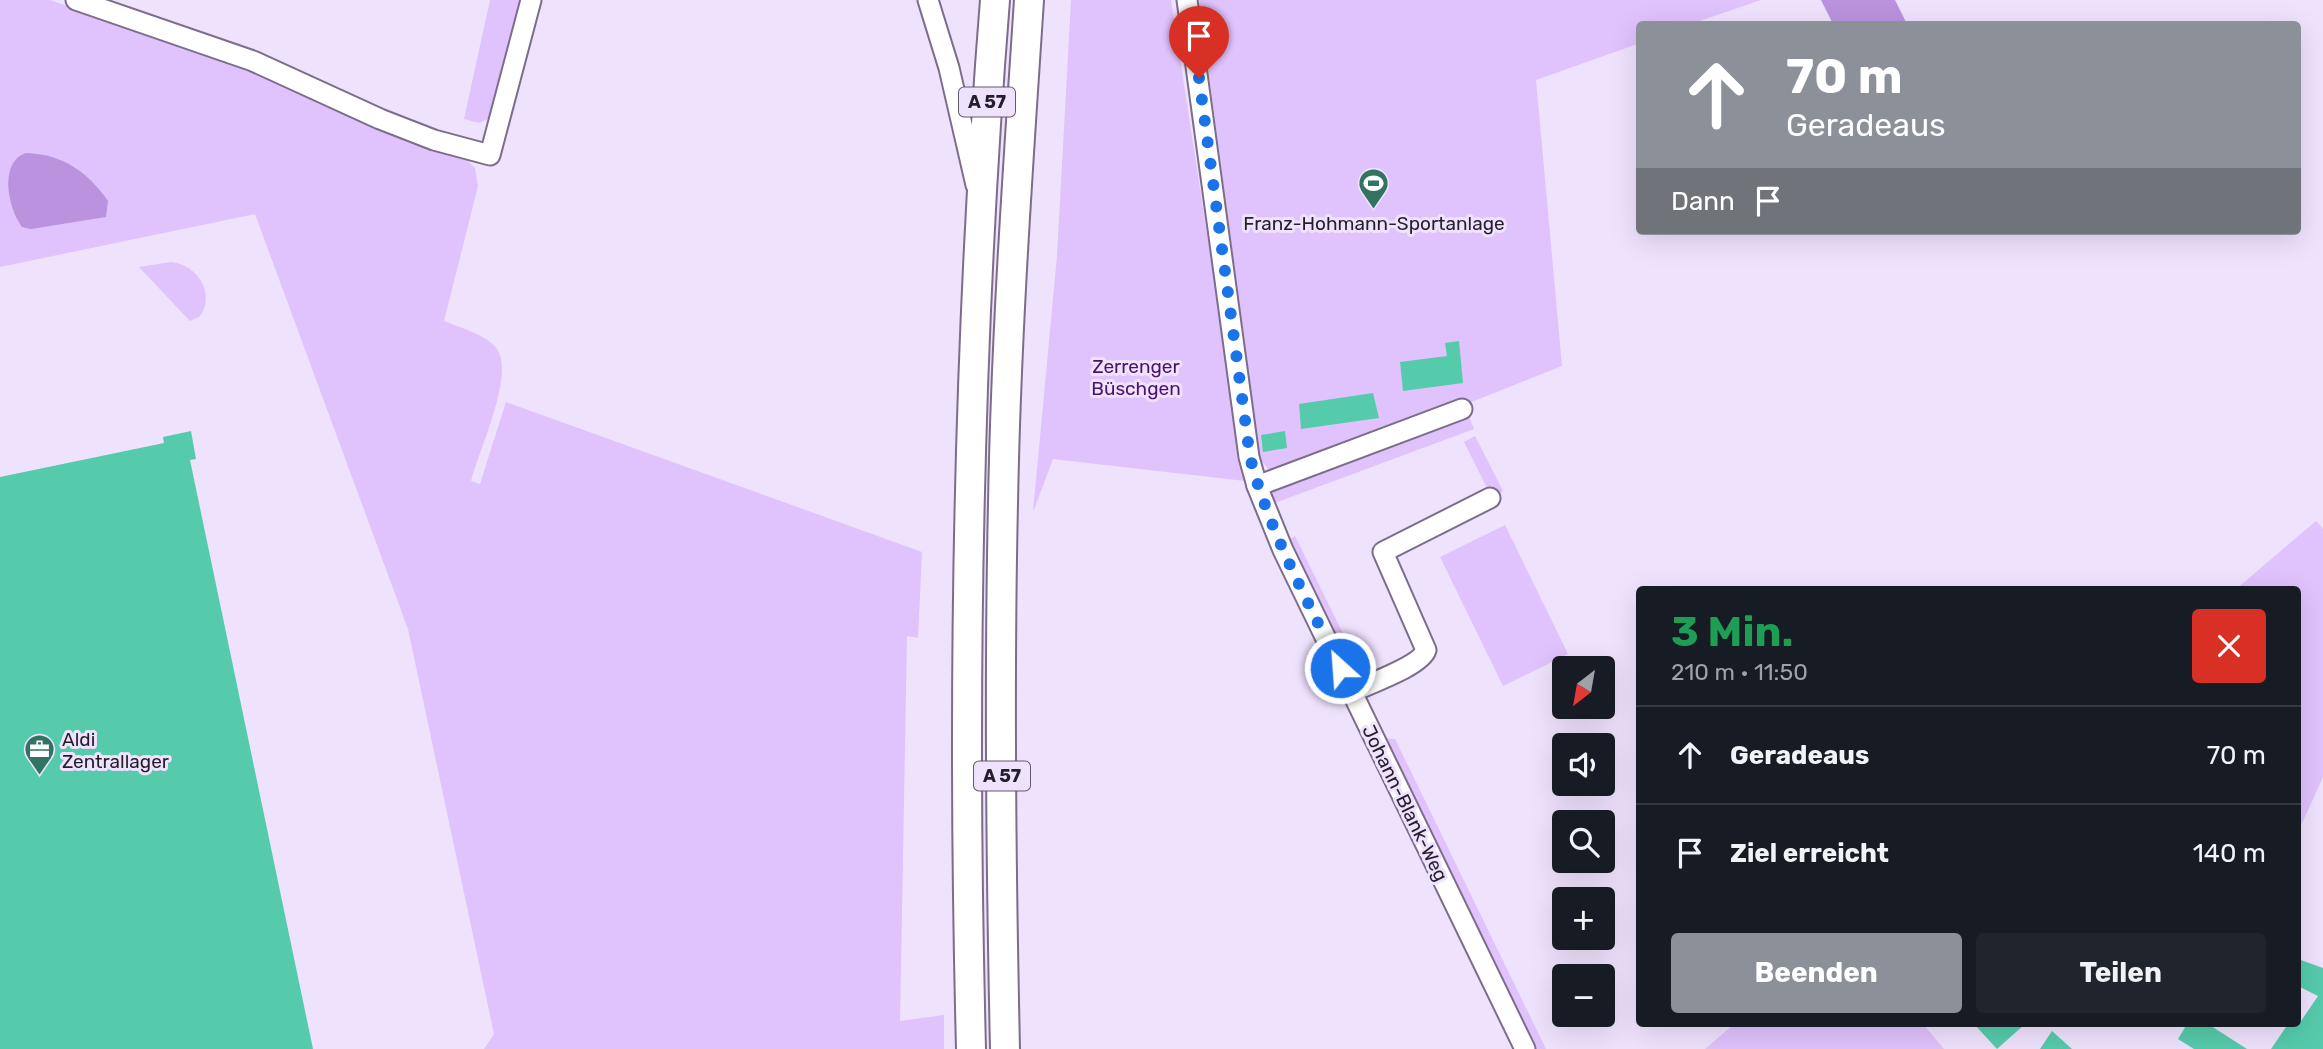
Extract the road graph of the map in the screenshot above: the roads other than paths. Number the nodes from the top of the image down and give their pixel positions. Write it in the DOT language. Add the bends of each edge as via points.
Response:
graph roads {
  1 [pos="76,0"];
  2 [pos="531,0"];
  3 [pos="928,0"];
  4 [pos="995,0"];
  5 [pos="1029,0"];
  6 [pos="1187,0"];
  7 [pos="981,205"];
  8 [pos="1462,409"];
  9 [pos="1257,486"];
  10 [pos="1490,498"];
  11 [pos="1352,692"];
  12 [pos="971,1049"];
  13 [pos="1005,1049"];
  14 [pos="1525,1049"];
  1 -- 2 [label="street" via="253,61 380,120 490,155"];
  3 -- 7 [label="street"];
  4 -- 7 [label="highway, A 57"];
  5 -- 13 [label="highway, A 57" via="1003,503"];
  6 -- 9 [label="street, Johann-Blank-Weg"];
  7 -- 12 [label="highway, A 57" via="969,501"];
  8 -- 9 [label="street"];
  9 -- 11 [label="street, Johann-Blank-Weg"];
  10 -- 11 [label="street" via="1383,552 1426,650 1412,664"];
  11 -- 14 [label="street, Johann-Blank-Weg"];
}
